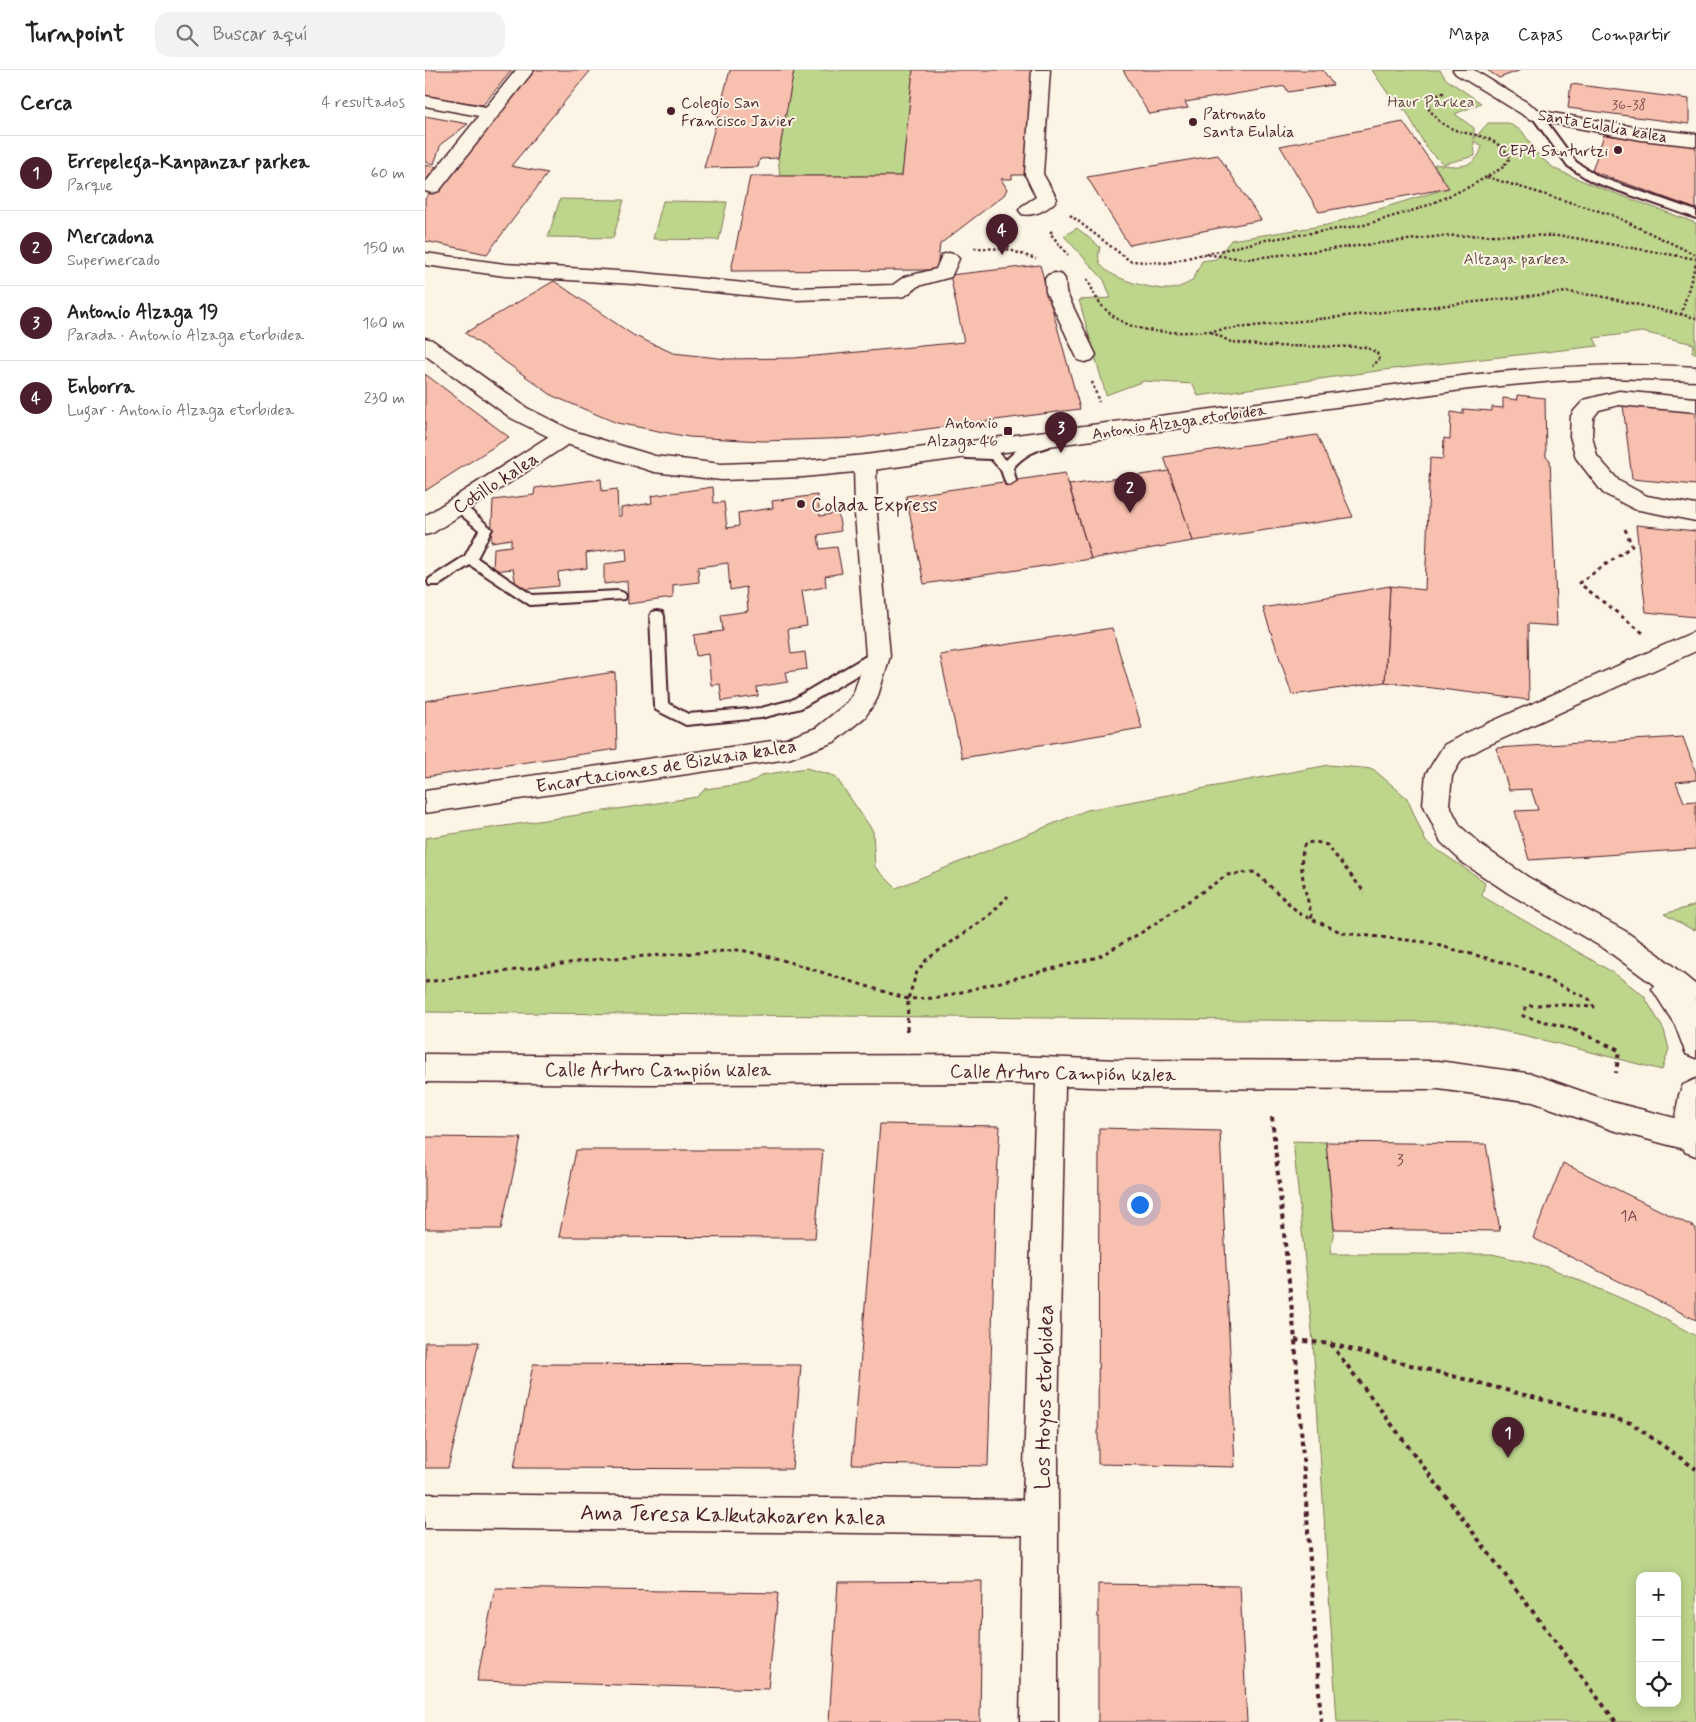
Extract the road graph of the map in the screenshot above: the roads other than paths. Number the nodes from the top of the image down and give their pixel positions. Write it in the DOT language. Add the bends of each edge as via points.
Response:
graph roads {
  1 [pos="525,70"];
  2 [pos="1041,70"];
  3 [pos="1462,70"];
  4 [pos="425,101"];
  5 [pos="491,113"];
  6 [pos="1536,115"];
  7 [pos="1696,140"];
  8 [pos="432,187"];
  9 [pos="1029,210"];
  10 [pos="1696,216"];
  11 [pos="425,259"];
  12 [pos="949,259"];
  13 [pos="1055,279"];
  14 [pos="425,345"];
  15 [pos="1085,355"];
  16 [pos="1696,374"];
  17 [pos="1696,404"];
  18 [pos="1084,434"];
  19 [pos="565,436"];
  20 [pos="917,455"];
  21 [pos="865,463"];
  22 [pos="1007,468"];
  23 [pos="1010,481"];
  24 [pos="458,506"];
  25 [pos="1696,513"];
  26 [pos="425,527"];
  27 [pos="470,559"];
  28 [pos="434,582"];
  29 [pos="619,596"];
  30 [pos="657,616"];
  31 [pos="1696,640"];
  32 [pos="878,656"];
  33 [pos="425,802"];
  34 [pos="1648,963"];
  35 [pos="1696,1003"];
  36 [pos="1696,1045"];
  37 [pos="425,1068"];
  38 [pos="1051,1071"];
  39 [pos="1696,1093"];
  40 [pos="1695,1140"];
  41 [pos="425,1511"];
  42 [pos="1041,1518"];
  43 [pos="1039,1722"];
  1 -- 5 [label="street"];
  2 -- 9 [label="street" via="1034,174 1047,199"];
  3 -- 6 [label="street, Santa Eulalia kalea"];
  4 -- 5 [label="street"];
  5 -- 8 [label="street"];
  6 -- 7 [label="street, Santa Eulalia kalea" via="1641,134"];
  6 -- 10 [label="lane" via="1572,164 1595,179"];
  11 -- 12 [label="street" via="505,270 633,278 795,294 898,291 911,280 945,273"];
  13 -- 15 [label="street" via="1056,292"];
  14 -- 19 [label="street, Antonio Alzaga etorbidea" via="519,414"];
  16 -- 18 [label="street, Antonio Alzaga etorbidea" via="1622,370 1553,373"];
  17 -- 25 [label="street" via="1619,398 1592,405 1582,416 1581,436 1587,458 1611,487 1642,503"];
  18 -- 20 [label="street, Antonio Alzaga etorbidea"];
  18 -- 22 [label="lane" via="1031,446 1017,454"];
  19 -- 21 [label="street, Antonio Alzaga etorbidea" via="654,464 721,472"];
  19 -- 24 [label="street, Cotillo kalea"];
  20 -- 21 [label="street, Antonio Alzaga etorbidea"];
  20 -- 22 [label="lane" via="932,457 972,453 994,456"];
  21 -- 32 [label="street, Encartaciones de Bizkaia kalea"];
  22 -- 23 [label="lane"];
  24 -- 26 [label="street, Cotillo kalea"];
  24 -- 27 [label="lane" via="485,529"];
  27 -- 28 [label="lane"];
  27 -- 29 [label="lane" via="530,600"];
  30 -- 32 [label="lane" via="661,706 686,720 761,713 796,704"];
  31 -- 34 [label="street" via="1475,740 1453,752 1439,774 1436,804 1450,834 1472,854"];
  32 -- 33 [label="street, Encartaciones de Bizkaia kalea" via="864,699 855,710 825,735 787,749"];
  34 -- 35 [label="street"];
  34 -- 36 [label="street" via="1687,1019"];
  37 -- 38 [label="street, Calle Arturo Campión kalea"];
  38 -- 40 [label="street, Calle Arturo Campión kalea" via="1438,1075 1533,1088 1612,1116"];
  38 -- 42 [label="street, Los Hoyos etorbidea"];
  39 -- 40 [label="street" via="1689,1115"];
  41 -- 42 [label="street, Ama Teresa Kalkutakoaren kalea"];
  42 -- 43 [label="street, Los Hoyos etorbidea"];
}
